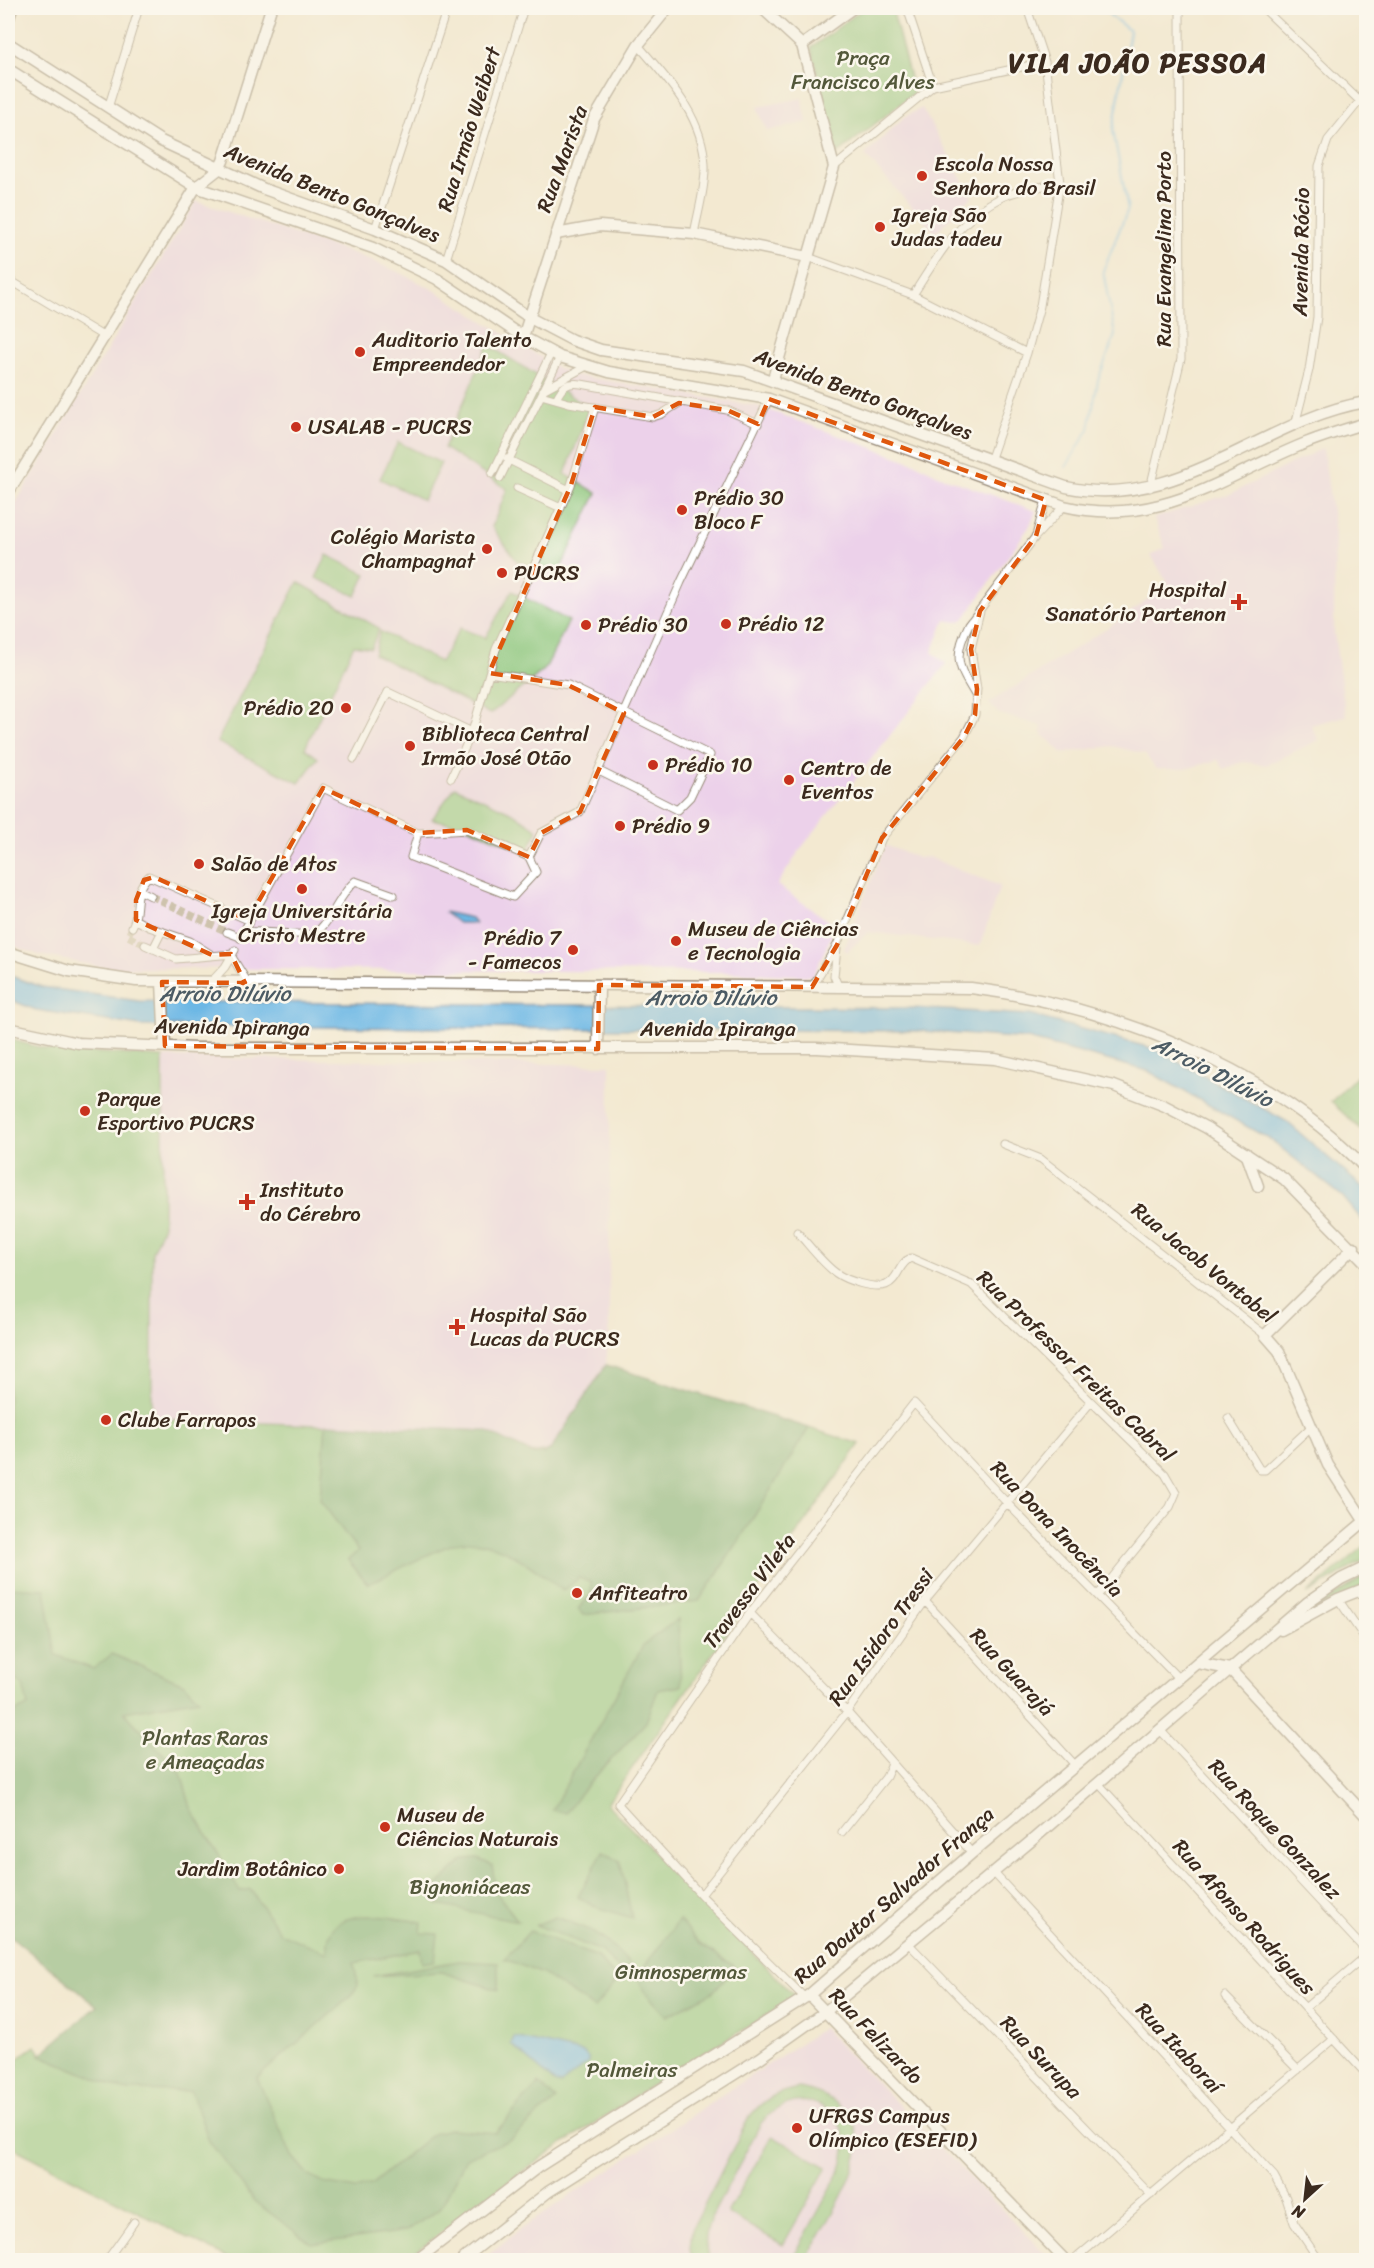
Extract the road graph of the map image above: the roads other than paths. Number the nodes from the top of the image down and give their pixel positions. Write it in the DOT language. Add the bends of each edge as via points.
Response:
graph roads {
  1 [pos="12,8"];
  2 [pos="139,8"];
  3 [pos="271,8"];
  4 [pos="447,8"];
  5 [pos="524,8"];
  6 [pos="668,8"];
  7 [pos="762,8"];
  8 [pos="853,8"];
  9 [pos="907,8"];
  10 [pos="1027,8"];
  11 [pos="1180,8"];
  12 [pos="1263,8"];
  13 [pos="8,22"];
  14 [pos="8,43"];
  15 [pos="638,45"];
  16 [pos="802,45"];
  17 [pos="1045,62"];
  18 [pos="8,69"];
  19 [pos="933,86"];
  20 [pos="1366,93"];
  21 [pos="1360,99"];
  22 [pos="1366,107"];
  23 [pos="108,108"];
  24 [pos="834,167"];
  25 [pos="219,170"];
  26 [pos="1060,183"];
  27 [pos="196,188"];
  28 [pos="375,229"];
  29 [pos="556,234"];
  30 [pos="694,234"];
  31 [pos="808,257"];
  32 [pos="446,261"];
  33 [pos="8,279"];
  34 [pos="913,295"];
  35 [pos="530,318"];
  36 [pos="103,336"];
  37 [pos="524,338"];
  38 [pos="1027,352"];
  39 [pos="556,355"];
  40 [pos="585,367"];
  41 [pos="539,379"];
  42 [pos="772,379"];
  43 [pos="544,389"];
  44 [pos="556,399"];
  45 [pos="769,399"];
  46 [pos="1366,402"];
  47 [pos="679,403"];
  48 [pos="595,407"];
  49 [pos="1366,423"];
  50 [pos="758,424"];
  51 [pos="1295,425"];
  52 [pos="501,456"];
  53 [pos="509,460"];
  54 [pos="990,461"];
  55 [pos="492,474"];
  56 [pos="500,478"];
  57 [pos="518,488"];
  58 [pos="1150,488"];
  59 [pos="569,490"];
  60 [pos="8,493"];
  61 [pos="1046,500"];
  62 [pos="1064,506"];
  63 [pos="561,508"];
  64 [pos="1036,536"];
  65 [pos="980,610"];
  66 [pos="489,673"];
  67 [pos="977,698"];
  68 [pos="624,713"];
  69 [pos="472,732"];
  70 [pos="354,759"];
  71 [pos="599,771"];
  72 [pos="451,778"];
  73 [pos="418,833"];
  74 [pos="530,857"];
  75 [pos="139,890"];
  76 [pos="394,895"];
  77 [pos="151,896"];
  78 [pos="248,920"];
  79 [pos="162,931"];
  80 [pos="227,932"];
  81 [pos="241,935"];
  82 [pos="145,945"];
  83 [pos="837,945"];
  84 [pos="153,949"];
  85 [pos="8,952"];
  86 [pos="234,954"];
  87 [pos="212,955"];
  88 [pos="210,983"];
  89 [pos="248,983"];
  90 [pos="599,985"];
  91 [pos="812,987"];
  92 [pos="162,988"];
  93 [pos="839,988"];
  94 [pos="8,1028"];
  95 [pos="165,1046"];
  96 [pos="598,1049"];
  97 [pos="1003,1144"];
  98 [pos="1246,1153"];
  99 [pos="1366,1169"];
  100 [pos="1258,1186"];
  101 [pos="1294,1187"];
  102 [pos="1279,1188"];
  103 [pos="797,1232"];
  104 [pos="1354,1248"];
  105 [pos="1366,1263"];
  106 [pos="1265,1335"];
  107 [pos="1092,1402"];
  108 [pos="914,1403"];
  109 [pos="1228,1418"];
  110 [pos="1311,1427"];
  111 [pos="1007,1503"];
  112 [pos="1366,1521"];
  113 [pos="1366,1567"];
  114 [pos="1366,1588"];
  115 [pos="1098,1595"];
  116 [pos="1338,1599"];
  117 [pos="925,1601"];
  118 [pos="750,1613"];
  119 [pos="1366,1640"];
  120 [pos="1254,1648"];
  121 [pos="1197,1663"];
  122 [pos="1230,1669"];
  123 [pos="1178,1678"];
  124 [pos="847,1712"];
  125 [pos="1160,1730"];
  126 [pos="892,1764"];
  127 [pos="1076,1766"];
  128 [pos="1098,1783"];
  129 [pos="618,1804"];
  130 [pos="1366,1816"];
  131 [pos="842,1832"];
  132 [pos="972,1853"];
  133 [pos="993,1872"];
  134 [pos="701,1895"];
  135 [pos="908,1942"];
  136 [pos="1366,1953"];
  137 [pos="807,1996"];
  138 [pos="1225,1996"];
  139 [pos="1305,2008"];
  140 [pos="825,2012"];
  141 [pos="1334,2039"];
  142 [pos="8,2053"];
  143 [pos="14,2064"];
  144 [pos="1298,2070"];
  145 [pos="1366,2074"];
  146 [pos="1231,2128"];
  147 [pos="1151,2195"];
  148 [pos="134,2222"];
  149 [pos="107,2260"];
  150 [pos="417,2260"];
  151 [pos="462,2260"];
  152 [pos="1065,2260"];
  153 [pos="1074,2260"];
  154 [pos="1319,2260"];
  1 -- 13 [label="main road"];
  2 -- 23 [label="street"];
  3 -- 25 [label="main road"];
  4 -- 28 [label="street"];
  5 -- 32 [label="street, Rua Irmão Weibert"];
  6 -- 15 [label="main road, Rua Marista"];
  7 -- 16 [label="main road"];
  8 -- 16 [label="main road"];
  9 -- 19 [label="street"];
  10 -- 17 [label="street"];
  11 -- 58 [label="street, Rua Evangelina Porto" via="1181,359"];
  12 -- 21 [label="street"];
  14 -- 23 [label="main road, Avenida Bento Gonçalves"];
  15 -- 29 [label="main road, Rua Marista" via="594,119"];
  15 -- 30 [label="street" via="699,126 706,166"];
  16 -- 24 [label="main road"];
  17 -- 19 [label="street"];
  17 -- 26 [label="street"];
  18 -- 27 [label="main road, Avenida Bento Gonçalves"];
  19 -- 24 [label="street"];
  20 -- 21 [label="street, Avenida Rócio"];
  21 -- 22 [label="street"];
  21 -- 51 [label="street, Avenida Rócio" via="1328,140 1319,166 1317,317 1310,370"];
  23 -- 25 [label="main road, Avenida Bento Gonçalves"];
  24 -- 31 [label="main road"];
  25 -- 27 [label="main road"];
  25 -- 28 [label="main road, Avenida Bento Gonçalves"];
  26 -- 34 [label="street" via="1003,197 966,220"];
  26 -- 38 [label="street" via="1040,306"];
  27 -- 36 [label="main road"];
  27 -- 37 [label="main road, Avenida Bento Gonçalves" via="374,248 437,279"];
  28 -- 32 [label="main road, Avenida Bento Gonçalves"];
  29 -- 30 [label="main road" via="600,226"];
  29 -- 35 [label="main road, Rua Marista"];
  30 -- 31 [label="main road"];
  31 -- 34 [label="street"];
  31 -- 42 [label="main road"];
  32 -- 35 [label="main road, Avenida Bento Gonçalves"];
  33 -- 36 [label="street"];
  34 -- 38 [label="street"];
  35 -- 37 [label="main road, Rua Marista"];
  35 -- 42 [label="main road, Avenida Bento Gonçalves" via="601,350 744,371"];
  36 -- 60 [label="main road"];
  37 -- 39 [label="main road, Avenida Bento Gonçalves"];
  38 -- 54 [label="street"];
  39 -- 40 [label="main road, Avenida Bento Gonçalves"];
  39 -- 41 [label="street"];
  39 -- 43 [label="street"];
  40 -- 43 [label="street"];
  40 -- 45 [label="main road, Avenida Bento Gonçalves"];
  41 -- 43 [label="street"];
  41 -- 52 [label="street"];
  42 -- 54 [label="main road, Avenida Bento Gonçalves"];
  43 -- 44 [label="street"];
  43 -- 53 [label="street"];
  44 -- 47 [label="street" via="568,383"];
  44 -- 48 [label="street"];
  45 -- 50 [label="street"];
  45 -- 61 [label="main road, Avenida Bento Gonçalves"];
  46 -- 51 [label="main road, Avenida Bento Gonçalves"];
  47 -- 48 [label="street" via="653,417"];
  47 -- 50 [label="street" via="727,410"];
  48 -- 59 [label="street"];
  49 -- 62 [label="main road, Avenida Bento Gonçalves" via="1305,444 1167,505 1122,512"];
  50 -- 68 [label="street" via="681,582"];
  51 -- 58 [label="main road, Avenida Bento Gonçalves" via="1229,457"];
  52 -- 53 [label="street"];
  52 -- 55 [label="street"];
  53 -- 56 [label="street"];
  53 -- 59 [label="street"];
  54 -- 58 [label="main road, Avenida Bento Gonçalves" via="1088,492"];
  57 -- 63 [label="street"];
  59 -- 63 [label="street"];
  61 -- 62 [label="main road, Avenida Bento Gonçalves"];
  61 -- 64 [label="street"];
  62 -- 64 [label="street"];
  63 -- 66 [label="street" via="496,649"];
  64 -- 65 [label="street"];
  65 -- 67 [label="street" via="971,649"];
  65 -- 67 [label="street" via="957,652 957,663"];
  66 -- 68 [label="street" via="568,685"];
  66 -- 69 [label="street"];
  67 -- 83 [label="street" via="975,715 964,737 882,838"];
  68 -- 71 [label="street"];
  68 -- 71 [label="street" via="710,755 690,797 677,810"];
  69 -- 70 [label="street" via="388,692"];
  69 -- 72 [label="street"];
  71 -- 74 [label="street" via="580,812 541,833"];
  73 -- 74 [label="street" via="467,830"];
  73 -- 74 [label="street" via="411,857 513,897 536,872"];
  73 -- 78 [label="street" via="323,788"];
  75 -- 77 [label="street"];
  75 -- 78 [label="street" via="144,880 154,877"];
  75 -- 79 [label="street" via="134,924"];
  76 -- 81 [label="street" via="355,881 321,930 313,935"];
  78 -- 81 [label="street"];
  79 -- 84 [label="street"];
  79 -- 87 [label="street" via="190,941"];
  80 -- 81 [label="street"];
  82 -- 84 [label="street"];
  83 -- 91 [label="street"];
  83 -- 93 [label="street" via="834,976"];
  84 -- 87 [label="street" via="176,959"];
  85 -- 92 [label="main road, Avenida Ipiranga" via="69,971"];
  86 -- 87 [label="street"];
  86 -- 88 [label="street"];
  86 -- 89 [label="street"];
  88 -- 89 [label="main road, Avenida Ipiranga"];
  88 -- 92 [label="main road, Avenida Ipiranga"];
  89 -- 90 [label="main road, Avenida Ipiranga"];
  90 -- 91 [label="main road, Avenida Ipiranga"];
  90 -- 96 [label="main road"];
  91 -- 93 [label="main road, Avenida Ipiranga"];
  92 -- 95 [label="main road"];
  93 -- 99 [label="main road, Avenida Ipiranga" via="970,988 1114,1020 1172,1041 1272,1092 1321,1128"];
  94 -- 95 [label="main road, Avenida Ipiranga" via="78,1043"];
  95 -- 96 [label="main road, Avenida Ipiranga"];
  96 -- 98 [label="main road, Avenida Ipiranga" via="817,1048 995,1059 1114,1086 1165,1106"];
  97 -- 106 [label="street, Rua Jacob Vontobel" via="1041,1159"];
  98 -- 100 [label="main road"];
  98 -- 101 [label="main road, Avenida Ipiranga"];
  101 -- 102 [label="main road"];
  101 -- 104 [label="main road, Avenida Ipiranga"];
  103 -- 107 [label="street, Rua Professor Freitas Cabral" via="837,1274 877,1287 893,1281 904,1261 911,1258 971,1284"];
  104 -- 105 [label="main road, Avenida Ipiranga"];
  104 -- 106 [label="main road"];
  106 -- 110 [label="main road, Rua Jacob Vontobel" via="1279,1351"];
  107 -- 111 [label="street, Rua Isidoro Tressi"];
  107 -- 115 [label="street, Rua Professor Freitas Cabral" via="1166,1474 1176,1493 1170,1507"];
  108 -- 111 [label="street, Rua Dona Inocência"];
  108 -- 118 [label="street, Travessa Vileta"];
  109 -- 110 [label="street" via="1260,1470 1265,1470"];
  110 -- 112 [label="main road, Rua Jacob Vontobel" via="1328,1465"];
  111 -- 115 [label="street, Rua Dona Inocência"];
  111 -- 117 [label="street, Rua Isidoro Tressi"];
  112 -- 121 [label="main road, Rua Doutor Salvador França"];
  113 -- 120 [label="main road, Rua Doutor Salvador França" via="1308,1602"];
  114 -- 116 [label="main road, Rua Doutor Salvador França"];
  115 -- 123 [label="street, Rua Dona Inocência"];
  116 -- 119 [label="street"];
  116 -- 120 [label="main road, Rua Doutor Salvador França"];
  117 -- 124 [label="street, Rua Isidoro Tressi"];
  117 -- 127 [label="street, Rua Guarajá"];
  118 -- 124 [label="street"];
  118 -- 129 [label="street, Travessa Vileta"];
  120 -- 122 [label="main road, Rua Doutor Salvador França"];
  121 -- 122 [label="main road"];
  121 -- 123 [label="main road, Rua Doutor Salvador França"];
  122 -- 125 [label="main road, Rua Doutor Salvador França"];
  122 -- 130 [label="main road"];
  123 -- 127 [label="main road, Rua Doutor Salvador França"];
  124 -- 126 [label="street"];
  124 -- 134 [label="street, Rua Isidoro Tressi"];
  125 -- 128 [label="main road, Rua Doutor Salvador França"];
  125 -- 136 [label="street, Rua Roque Gonzalez"];
  126 -- 131 [label="street"];
  126 -- 132 [label="street"];
  127 -- 132 [label="main road, Rua Doutor Salvador França"];
  128 -- 133 [label="main road, Rua Doutor Salvador França"];
  128 -- 139 [label="street, Rua Afonso Rodrigues"];
  129 -- 134 [label="street, Rua Felizardo"];
  132 -- 137 [label="main road, Rua Doutor Salvador França"];
  133 -- 135 [label="main road, Rua Doutor Salvador França"];
  133 -- 146 [label="street, Rua Itaboraí"];
  134 -- 137 [label="street, Rua Felizardo"];
  135 -- 140 [label="main road, Rua Doutor Salvador França"];
  135 -- 147 [label="street, Rua Surupa"];
  136 -- 139 [label="street"];
  137 -- 140 [label="main road, Rua Felizardo"];
  137 -- 150 [label="main road, Rua Doutor Salvador França" via="538,2168"];
  138 -- 144 [label="street"];
  139 -- 141 [label="street, Rua Afonso Rodrigues"];
  140 -- 151 [label="main road, Rua Doutor Salvador França" via="760,2058 548,2192"];
  140 -- 152 [label="main road, Rua Felizardo"];
  141 -- 144 [label="street"];
  141 -- 145 [label="street, Rua Afonso Rodrigues"];
  142 -- 143 [label="street"];
  144 -- 146 [label="street"];
  146 -- 147 [label="street"];
  146 -- 154 [label="street, Rua Itaboraí" via="1274,2176 1294,2223"];
  147 -- 153 [label="street"];
  148 -- 149 [label="street"];
}
